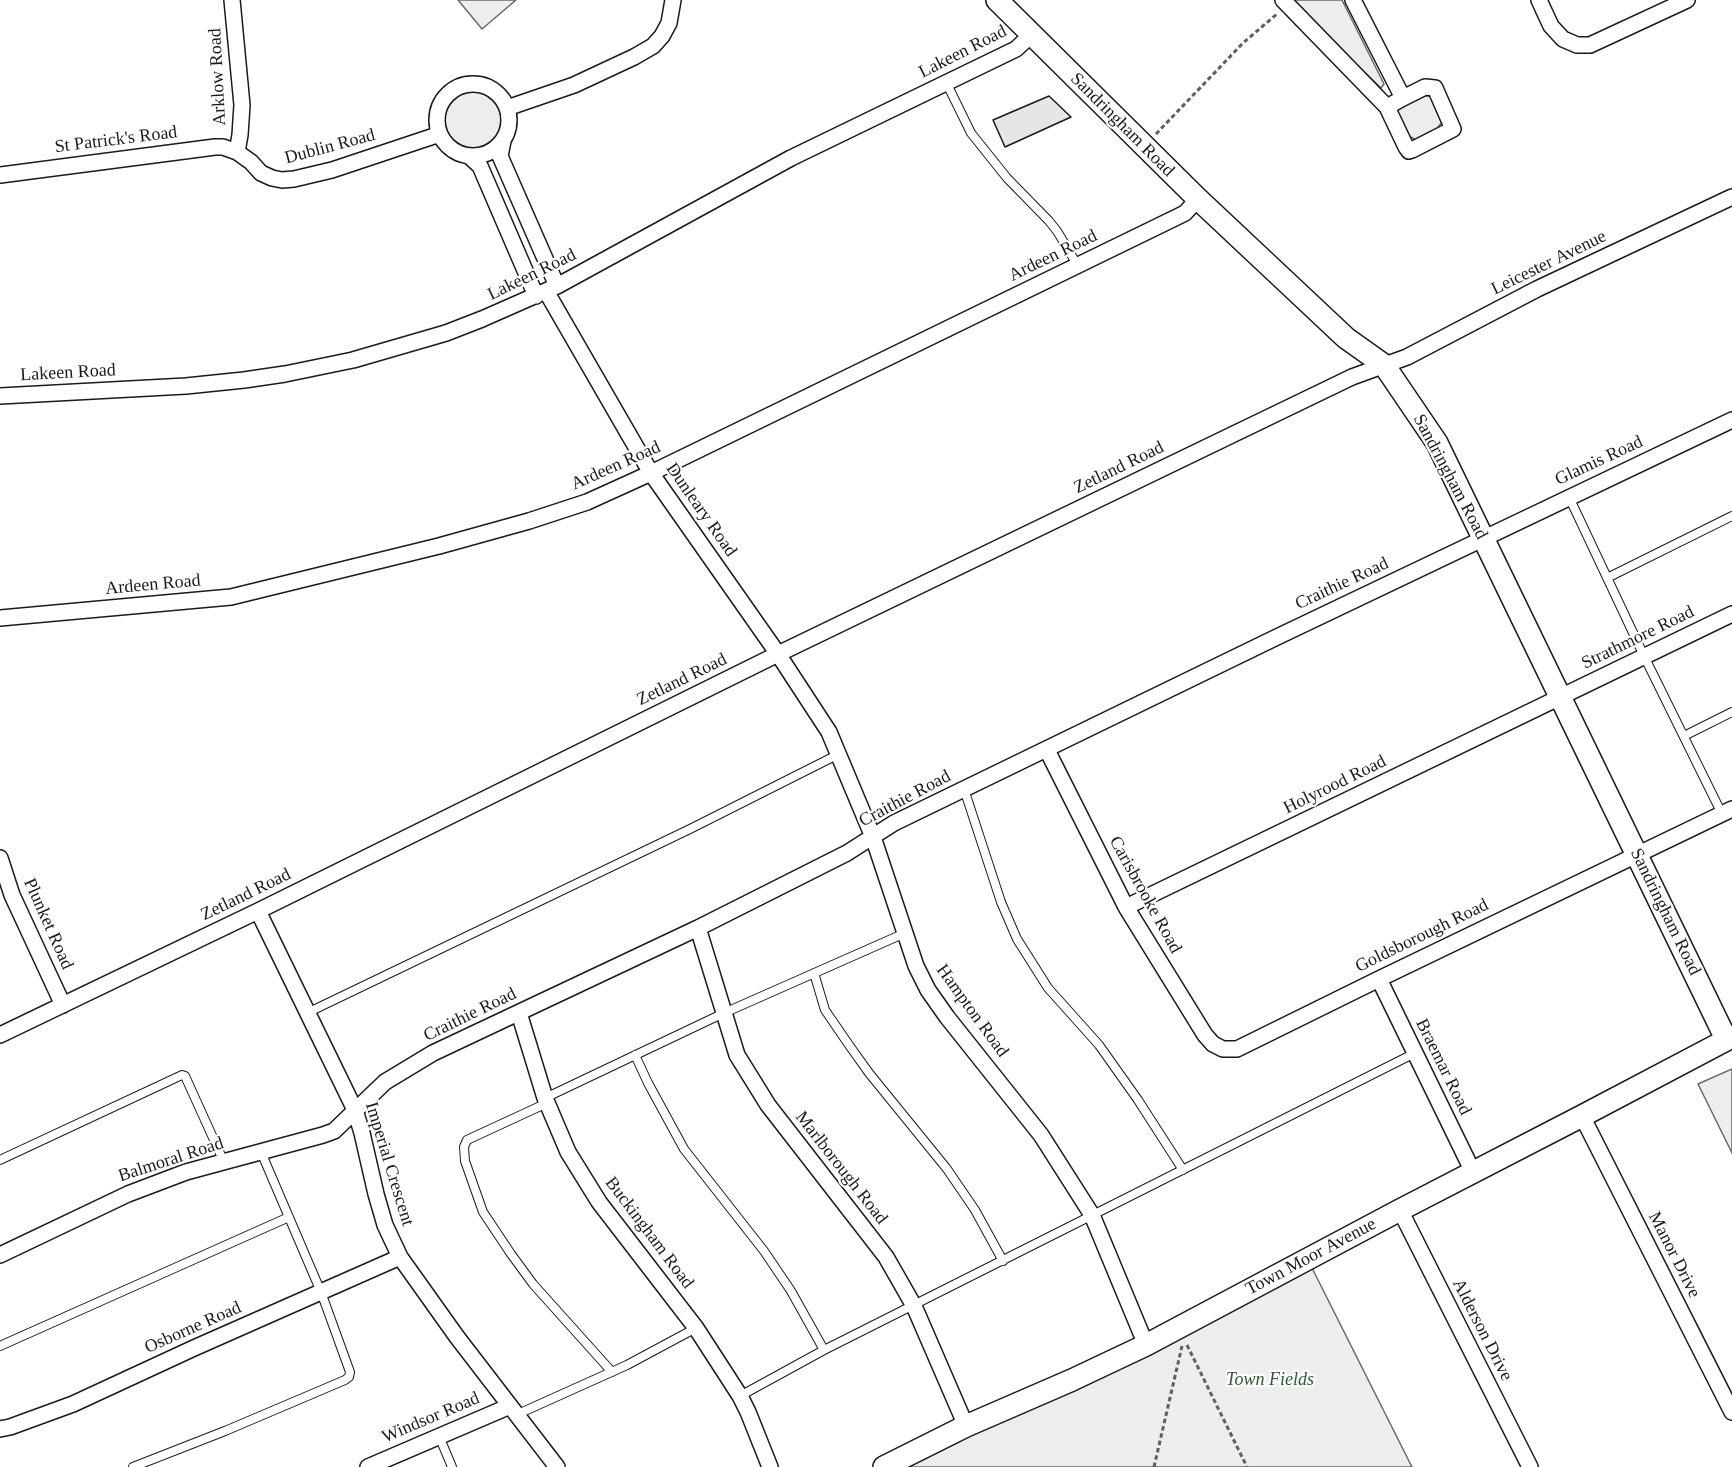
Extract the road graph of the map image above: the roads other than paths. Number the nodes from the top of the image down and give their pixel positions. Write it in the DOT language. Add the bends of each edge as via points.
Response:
graph roads {
  1 [pos="232,0"];
  2 [pos="673,0"];
  3 [pos="997,0"];
  4 [pos="1353,0"];
  5 [pos="1539,0"];
  6 [pos="1687,0"];
  7 [pos="1286,2"];
  8 [pos="1031,35"];
  9 [pos="946,82"];
  10 [pos="1402,98"];
  11 [pos="1387,106"];
  12 [pos="507,108"];
  13 [pos="440,134"];
  14 [pos="503,141"];
  15 [pos="237,152"];
  16 [pos="469,156"];
  17 [pos="0,175"];
  18 [pos="1732,197"];
  19 [pos="1197,199"];
  20 [pos="1078,266"];
  21 [pos="546,291"];
  22 [pos="1384,365"];
  23 [pos="0,396"];
  24 [pos="1729,423"];
  25 [pos="651,473"];
  26 [pos="1569,496"];
  27 [pos="1732,516"];
  28 [pos="1484,538"];
  29 [pos="1607,578"];
  30 [pos="1732,614"];
  31 [pos="0,618"];
  32 [pos="778,654"];
  33 [pos="1644,656"];
  34 [pos="1561,697"];
  35 [pos="1732,712"];
  36 [pos="1684,736"];
  37 [pos="1047,750"];
  38 [pos="839,754"];
  39 [pos="964,789"];
  40 [pos="1727,812"];
  41 [pos="873,837"];
  42 [pos="1637,855"];
  43 [pos="0,858"];
  44 [pos="1126,907"];
  45 [pos="258,911"];
  46 [pos="698,928"];
  47 [pos="905,933"];
  48 [pos="814,973"];
  49 [pos="1378,979"];
  50 [pos="63,1005"];
  51 [pos="307,1012"];
  52 [pos="724,1012"];
  53 [pos="519,1013"];
  54 [pos="0,1035"];
  55 [pos="1729,1038"];
  56 [pos="1223,1049"];
  57 [pos="1415,1053"];
  58 [pos="635,1054"];
  59 [pos="546,1100"];
  60 [pos="355,1110"];
  61 [pos="1582,1116"];
  62 [pos="261,1152"];
  63 [pos="0,1160"];
  64 [pos="224,1162"];
  65 [pos="1183,1170"];
  66 [pos="1473,1172"];
  67 [pos="1400,1210"];
  68 [pos="1092,1215"];
  69 [pos="289,1217"];
  70 [pos="0,1255"];
  71 [pos="400,1257"];
  72 [pos="1003,1261"];
  73 [pos="321,1292"];
  74 [pos="914,1306"];
  75 [pos="696,1328"];
  76 [pos="1146,1345"];
  77 [pos="0,1346"];
  78 [pos="824,1350"];
  79 [pos="612,1372"];
  80 [pos="740,1396"];
  81 [pos="514,1410"];
  82 [pos="1732,1412"];
  83 [pos="966,1426"];
  84 [pos="0,1429"];
  85 [pos="439,1436"];
  86 [pos="133,1467"];
  87 [pos="368,1467"];
  88 [pos="452,1467"];
  89 [pos="557,1467"];
  90 [pos="770,1467"];
  91 [pos="884,1467"];
  92 [pos="1530,1467"];
  1 -- 15 [label="street, Arklow Road" via="242,105"];
  2 -- 12 [label="street" via="669,23 653,46 574,85"];
  3 -- 8 [label="street, Sandringham Road"];
  4 -- 10 [label="street"];
  5 -- 6 [label="street" via="1551,27 1563,39 1590,45"];
  7 -- 11 [label="street"];
  8 -- 9 [label="street, Lakeen Road" via="1016,49"];
  8 -- 19 [label="street, Sandringham Road"];
  9 -- 20 [label="lane" via="971,133 1057,231"];
  9 -- 21 [label="street, Lakeen Road" via="791,158"];
  10 -- 11 [label="street"];
  10 -- 11 [label="street" via="1425,87 1435,87 1452,129 1409,150"];
  12 -- 13 [label="street" via="494,91 483,86 457,88 441,103 437,116"];
  12 -- 14 [label="street" via="508,127"];
  13 -- 15 [label="street, Dublin Road" via="294,179 282,180 261,173"];
  13 -- 16 [label="street" via="450,149"];
  14 -- 16 [label="street" via="484,155"];
  14 -- 21 [label="street, Dunleary Road" via="500,156"];
  15 -- 17 [label="street, St Patrick's Road" via="215,147"];
  16 -- 21 [label="street, Dunleary Road" via="480,166"];
  18 -- 22 [label="street, Leicester Avenue"];
  19 -- 20 [label="street, Ardeen Road" via="1185,213"];
  19 -- 22 [label="street, Sandringham Road" via="1346,338"];
  20 -- 25 [label="street, Ardeen Road"];
  21 -- 23 [label="street, Lakeen Road" via="446,333 353,360 285,374 186,386"];
  21 -- 25 [label="street, Dunleary Road"];
  22 -- 28 [label="street, Sandringham Road" via="1437,443"];
  22 -- 32 [label="street, Zetland Road"];
  24 -- 26 [label="street, Glamis Road"];
  25 -- 31 [label="street, Ardeen Road" via="587,502 529,521 231,597"];
  25 -- 32 [label="street, Dunleary Road"];
  26 -- 28 [label="street, Glamis Road"];
  26 -- 29 [label="lane"];
  27 -- 29 [label="lane"];
  28 -- 34 [label="street, Sandringham Road"];
  28 -- 37 [label="street, Craithie Road"];
  29 -- 33 [label="lane"];
  30 -- 33 [label="street, Strathmore Road"];
  32 -- 38 [label="street, Hampton Road"];
  32 -- 45 [label="street, Zetland Road"];
  33 -- 34 [label="street, Strathmore Road"];
  33 -- 36 [label="lane"];
  34 -- 42 [label="street, Sandringham Road"];
  34 -- 44 [label="street, Holyrood Road"];
  35 -- 36 [label="lane"];
  36 -- 40 [label="lane"];
  37 -- 39 [label="street, Craithie Road"];
  37 -- 44 [label="street, Carisbrooke Road"];
  38 -- 41 [label="street, Hampton Road"];
  38 -- 51 [label="lane"];
  39 -- 41 [label="street, Craithie Road" via="894,822"];
  39 -- 65 [label="lane" via="1017,939 1048,988 1099,1045"];
  40 -- 42 [label="street, Goldsborough Road"];
  41 -- 46 [label="street, Craithie Road"];
  41 -- 47 [label="street, Hampton Road"];
  42 -- 49 [label="street, Goldsborough Road"];
  42 -- 55 [label="street, Sandringham Road"];
  43 -- 50 [label="street, Plunket Road" via="12,895"];
  44 -- 56 [label="street, Carisbrooke Road" via="1205,1035"];
  45 -- 50 [label="street, Zetland Road"];
  45 -- 51 [label="street, Imperial Crescent"];
  46 -- 52 [label="street, Marlborough Road"];
  46 -- 53 [label="street, Craithie Road"];
  47 -- 48 [label="lane"];
  47 -- 68 [label="street, Hampton Road" via="928,990 1041,1135"];
  48 -- 52 [label="lane"];
  48 -- 72 [label="lane" via="825,1010 868,1073 948,1169"];
  49 -- 56 [label="street, Goldsborough Road" via="1237,1049"];
  49 -- 57 [label="street, Braemar Road"];
  50 -- 54 [label="street, Zetland Road"];
  51 -- 60 [label="street, Imperial Crescent"];
  52 -- 58 [label="lane"];
  52 -- 74 [label="street, Marlborough Road" via="737,1055 768,1105 886,1257"];
  53 -- 59 [label="street, Buckingham Road"];
  53 -- 60 [label="street, Craithie Road" via="404,1070"];
  55 -- 61 [label="street, Town Moor Avenue"];
  57 -- 65 [label="lane"];
  57 -- 66 [label="street, Braemar Road"];
  58 -- 59 [label="lane"];
  58 -- 78 [label="lane" via="684,1149 764,1251"];
  59 -- 75 [label="street, Buckingham Road" via="568,1152 599,1202"];
  59 -- 79 [label="lane" via="467,1140 465,1161 483,1212 511,1254"];
  60 -- 62 [label="street, Balmoral Road" via="334,1131"];
  60 -- 71 [label="street, Imperial Crescent" via="385,1225"];
  61 -- 66 [label="street, Town Moor Avenue"];
  61 -- 82 [label="street, Manor Drive"];
  62 -- 64 [label="street, Balmoral Road"];
  62 -- 69 [label="lane"];
  63 -- 64 [label="lane" via="182,1074"];
  64 -- 70 [label="street, Balmoral Road" via="128,1194"];
  65 -- 68 [label="lane"];
  66 -- 67 [label="street, Town Moor Avenue"];
  67 -- 76 [label="street, Town Moor Avenue"];
  67 -- 92 [label="street, Alderson Drive"];
  68 -- 72 [label="lane"];
  68 -- 76 [label="street, Hampton Road"];
  69 -- 73 [label="lane"];
  69 -- 77 [label="lane"];
  71 -- 73 [label="street, Osborne Road"];
  71 -- 81 [label="street, Imperial Crescent"];
  72 -- 74 [label="lane"];
  73 -- 84 [label="street, Osborne Road" via="73,1404"];
  73 -- 86 [label="lane" via="350,1377"];
  74 -- 78 [label="lane"];
  74 -- 83 [label="street, Marlborough Road"];
  75 -- 79 [label="lane"];
  75 -- 80 [label="street, Buckingham Road"];
  76 -- 83 [label="street, Town Moor Avenue"];
  78 -- 80 [label="lane"];
  79 -- 81 [label="lane"];
  80 -- 90 [label="street, Buckingham Road"];
  81 -- 85 [label="street, Windsor Road"];
  81 -- 89 [label="street, Imperial Crescent"];
  83 -- 91 [label="street, Town Moor Avenue"];
  85 -- 87 [label="street, Windsor Road"];
  85 -- 88 [label="lane"];
}
